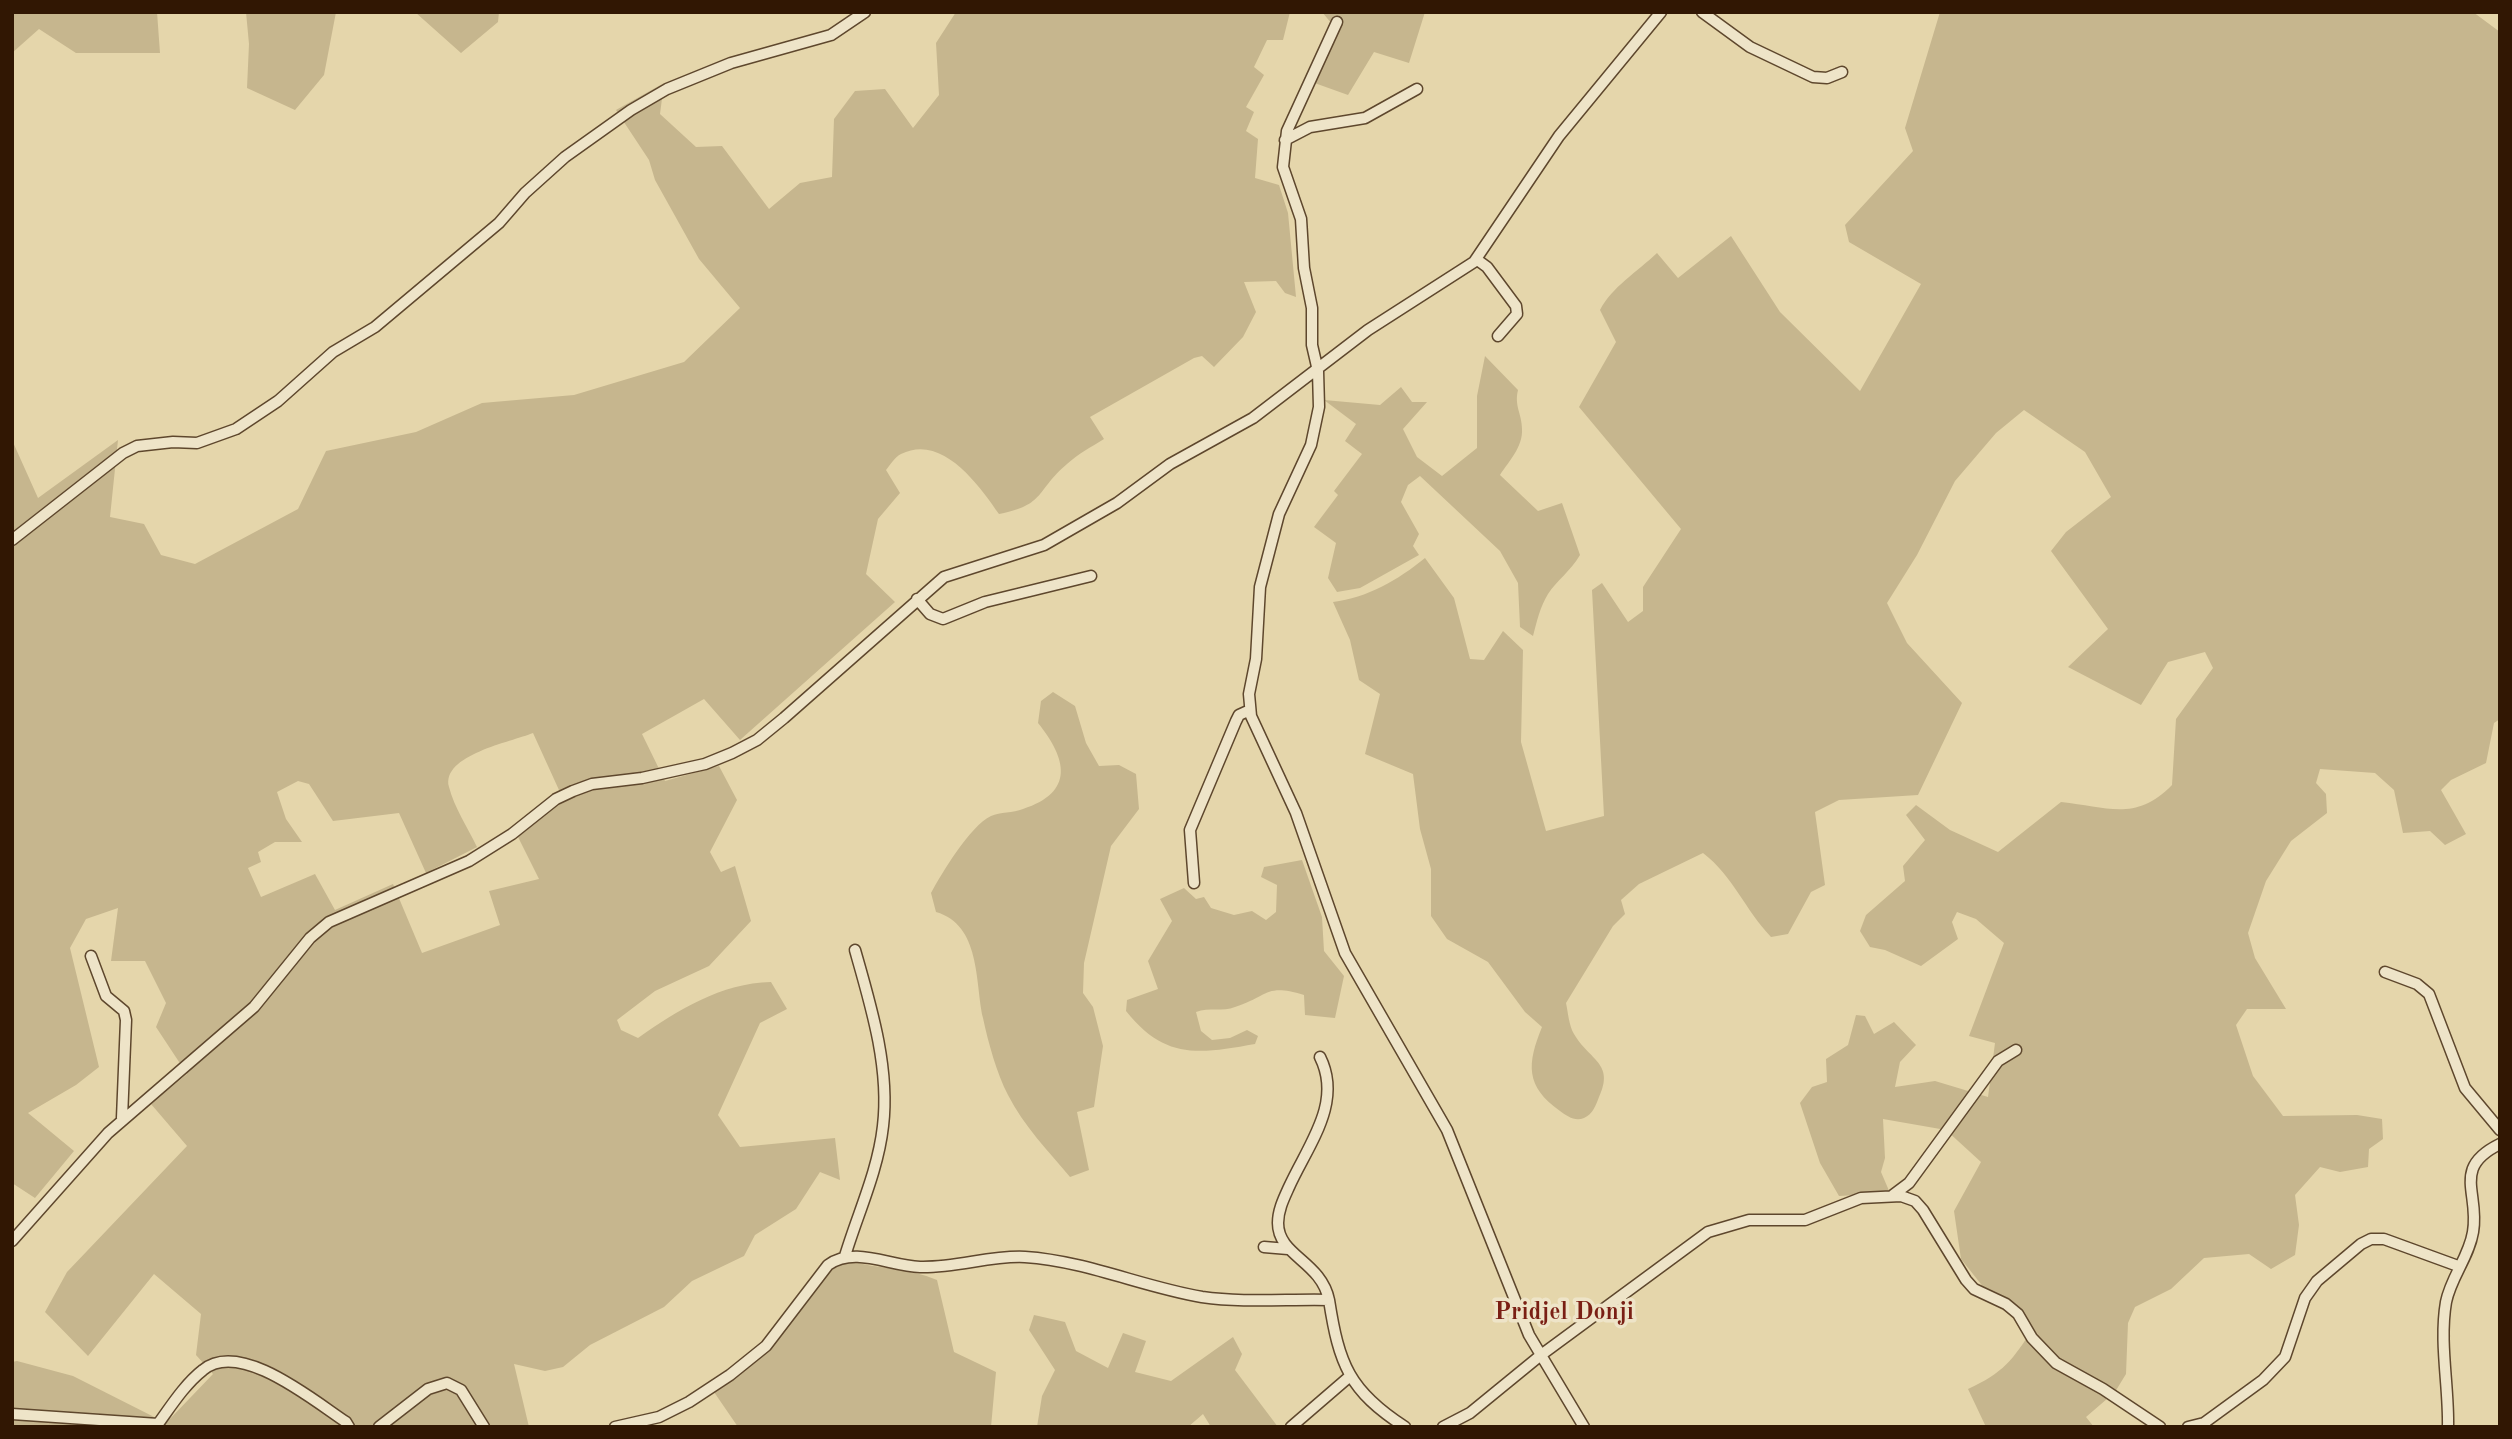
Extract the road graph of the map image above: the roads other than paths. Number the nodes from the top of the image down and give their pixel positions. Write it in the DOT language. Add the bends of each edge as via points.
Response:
graph roads {
  1 [pos="865,12"];
  2 [pos="1661,12"];
  3 [pos="1702,12"];
  4 [pos="1337,22"];
  5 [pos="1842,72"];
  6 [pos="1417,89"];
  7 [pos="1285,140"];
  8 [pos="1476,259"];
  9 [pos="1497,336"];
  10 [pos="1318,371"];
  11 [pos="12,540"];
  12 [pos="1091,576"];
  13 [pos="917,599"];
  14 [pos="1250,710"];
  15 [pos="1194,883"];
  16 [pos="855,950"];
  17 [pos="91,956"];
  18 [pos="2385,972"];
  19 [pos="2016,1050"];
  20 [pos="1320,1057"];
  21 [pos="122,1118"];
  22 [pos="2500,1130"];
  23 [pos="2500,1144"];
  24 [pos="1893,1195"];
  25 [pos="12,1241"];
  26 [pos="1264,1247"];
  27 [pos="1288,1249"];
  28 [pos="845,1256"];
  29 [pos="2458,1266"];
  30 [pos="1329,1300"];
  31 [pos="1541,1355"];
  32 [pos="1349,1377"];
  33 [pos="12,1414"];
  34 [pos="349,1427"];
  35 [pos="379,1427"];
  36 [pos="484,1427"];
  37 [pos="615,1427"];
  38 [pos="1291,1427"];
  39 [pos="1405,1427"];
  40 [pos="1443,1427"];
  41 [pos="1584,1427"];
  42 [pos="2160,1427"];
  43 [pos="2188,1427"];
  44 [pos="2448,1427"];
  1 -- 11 [label="street" via="831,35 731,63 667,89 631,110 565,157 499,223 375,327 325,358 278,401 236,429 197,443 137,446 123,453"];
  2 -- 8 [label="street" via="1559,136"];
  3 -- 5 [label="street" via="1750,47 1813,77"];
  4 -- 7 [label="street"];
  6 -- 7 [label="street" via="1365,118 1310,127"];
  7 -- 10 [label="street" via="1284,174 1301,219"];
  8 -- 9 [label="street" via="1516,306 1517,314"];
  8 -- 10 [label="street" via="1460,274 1368,330"];
  10 -- 13 [label="street" via="1253,418 1170,464 1117,503 1044,545 944,577"];
  10 -- 14 [label="street" via="1317,428 1279,514 1260,587"];
  12 -- 13 [label="street" via="985,602 943,619 930,614"];
  13 -- 21 [label="street" via="745,747 705,764 573,791 469,861 329,922 254,1007"];
  14 -- 15 [label="street" via="1236,721 1190,830"];
  14 -- 31 [label="street" via="1296,813 1339,939 1447,1130"];
  16 -- 28 [label="street" via="885,1088 874,1169"];
  17 -- 21 [label="street" via="106,996 124,1011 126,1020"];
  18 -- 22 [label="street" via="2417,984 2429,994 2465,1088"];
  19 -- 24 [label="street" via="1998,1061 1914,1176"];
  20 -- 27 [label="street" via="1329,1080 1329,1100 1279,1212 1279,1231"];
  21 -- 25 [label="street"];
  23 -- 29 [label="street" via="2481,1155 2472,1169 2474,1229"];
  24 -- 31 [label="street" via="1850,1200 1805,1220 1749,1220 1708,1232"];
  24 -- 42 [label="street" via="1914,1201 1923,1210 1966,1280 2018,1314 2044,1353"];
  26 -- 27 [label="street"];
  27 -- 30 [label="street" via="1316,1271"];
  28 -- 30 [label="street" via="918,1267 1027,1257 1201,1297"];
  28 -- 37 [label="street" via="828,1265 766,1346 730,1375 659,1417"];
  29 -- 43 [label="street" via="2384,1239 2361,1244 2317,1281 2305,1298 2285,1357 2263,1380 2204,1423"];
  29 -- 44 [label="street" via="2445,1312"];
  30 -- 32 [label="street"];
  31 -- 40 [label="street" via="1479,1407"];
  31 -- 41 [label="street"];
  32 -- 38 [label="street"];
  32 -- 39 [label="street"];
  33 -- 34 [label="street" via="158,1424 202,1370 229,1361 268,1372"];
  35 -- 36 [label="street" via="428,1389 447,1383 461,1390"];
}
